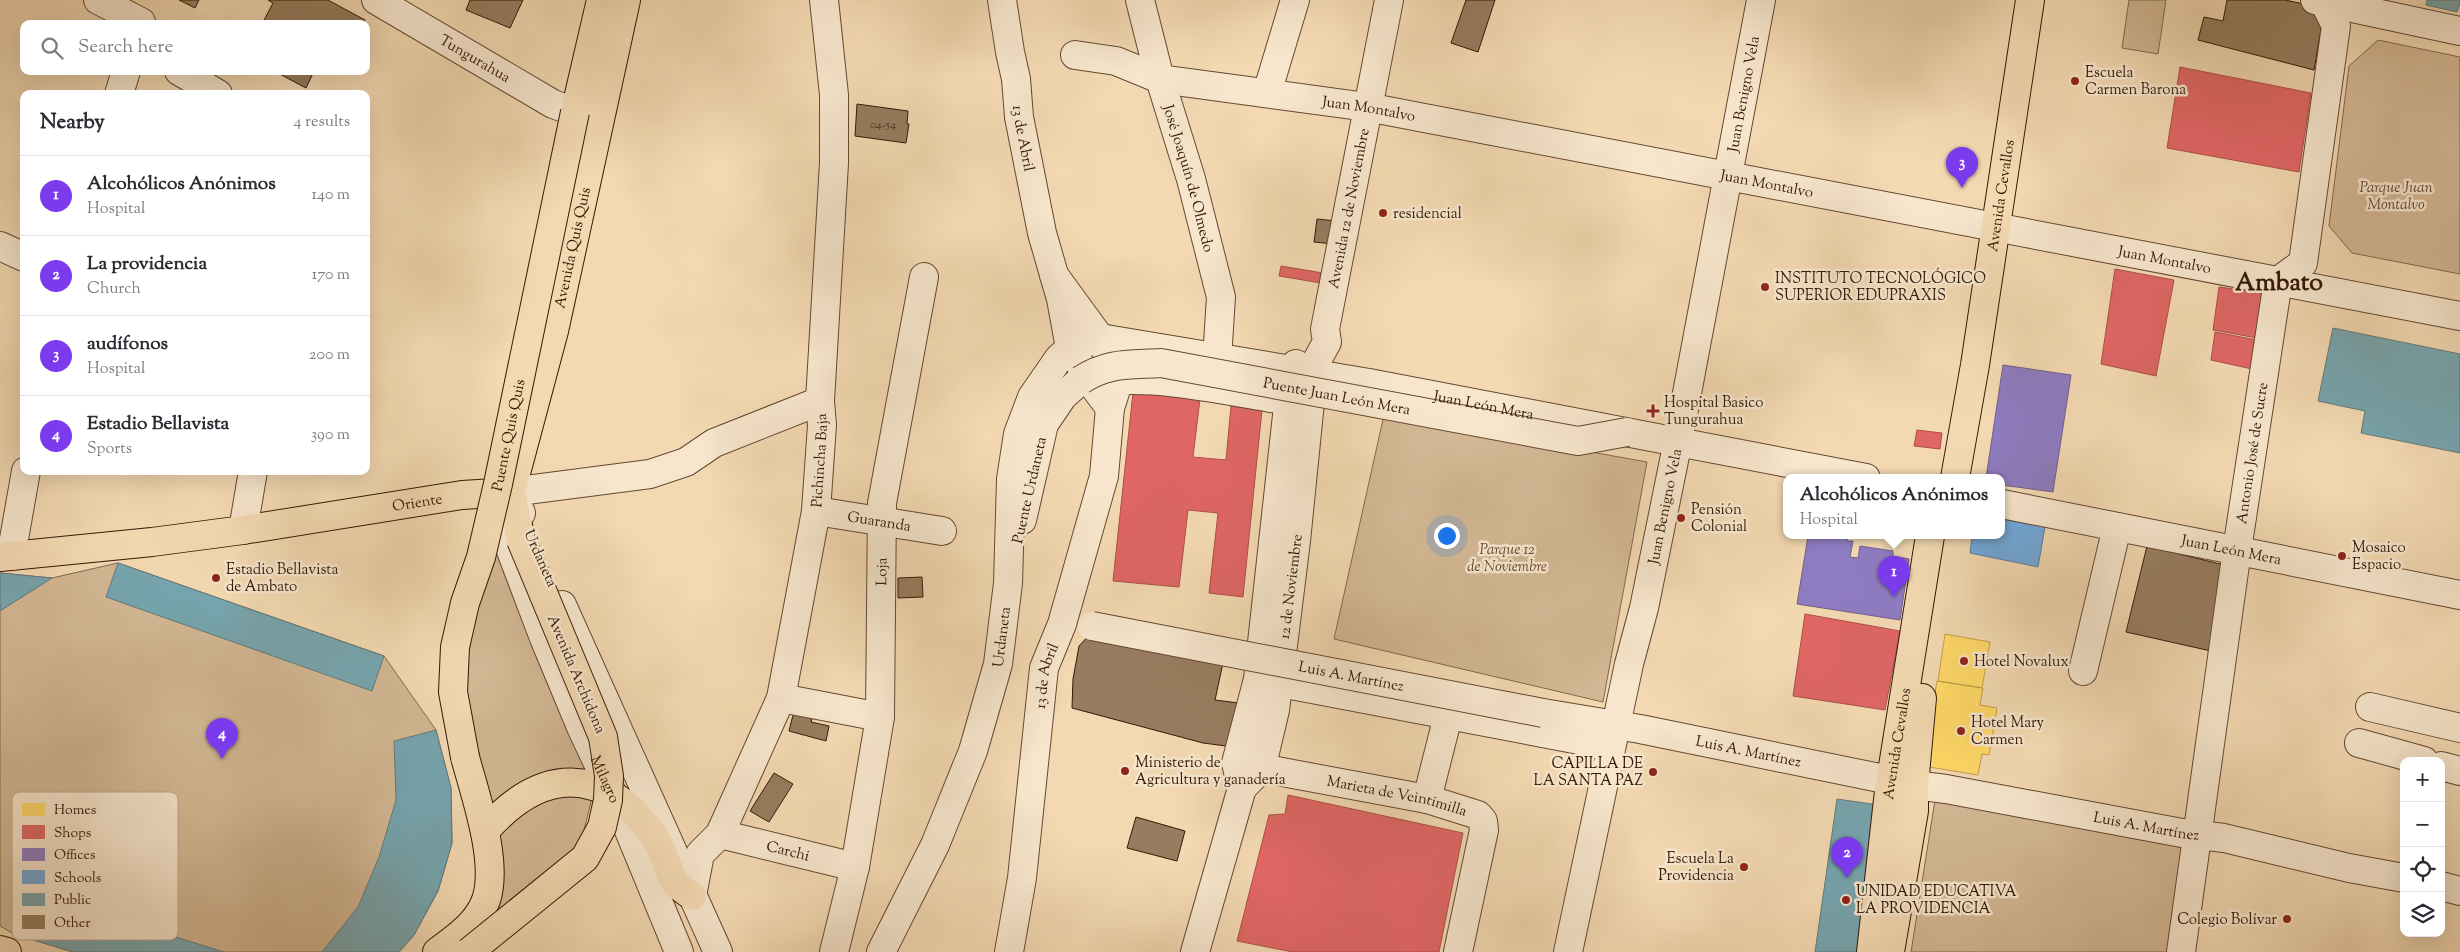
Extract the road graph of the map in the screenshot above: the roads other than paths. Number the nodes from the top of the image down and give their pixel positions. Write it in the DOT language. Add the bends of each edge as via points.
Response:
graph roads {
  1 [pos="98,0"];
  2 [pos="376,0"];
  3 [pos="601,0"];
  4 [pos="626,0"];
  5 [pos="824,0"];
  6 [pos="1002,0"];
  7 [pos="1140,0"];
  8 [pos="1295,0"];
  9 [pos="1389,0"];
  10 [pos="1760,0"];
  11 [pos="2012,0"];
  12 [pos="2030,0"];
  13 [pos="2321,1"];
  14 [pos="144,15"];
  15 [pos="2460,31"];
  16 [pos="1074,55"];
  17 [pos="125,75"];
  18 [pos="186,75"];
  19 [pos="1160,78"];
  20 [pos="120,90"];
  21 [pos="211,90"];
  22 [pos="1267,93"];
  23 [pos="1367,107"];
  24 [pos="575,112"];
  25 [pos="1729,176"];
  26 [pos="1986,226"];
  27 [pos="0,246"];
  28 [pos="20,255"];
  29 [pos="1054,275"];
  30 [pos="924,277"];
  31 [pos="2278,282"];
  32 [pos="2460,316"];
  33 [pos="1326,335"];
  34 [pos="1100,338"];
  35 [pos="1070,348"];
  36 [pos="1217,358"];
  37 [pos="1301,371"];
  38 [pos="1119,380"];
  39 [pos="1086,382"];
  40 [pos="1369,383"];
  41 [pos="820,401"];
  42 [pos="1289,401"];
  43 [pos="1110,408"];
  44 [pos="1627,432"];
  45 [pos="1678,441"];
  46 [pos="1846,474"];
  47 [pos="1940,474"];
  48 [pos="1956,474"];
  49 [pos="25,475"];
  50 [pos="253,475"];
  51 [pos="500,493"];
  52 [pos="2005,505"];
  53 [pos="816,511"];
  54 [pos="882,520"];
  55 [pos="2117,527"];
  56 [pos="243,530"];
  57 [pos="942,531"];
  58 [pos="1930,539"];
  59 [pos="1945,539"];
  60 [pos="2237,550"];
  61 [pos="6,557"];
  62 [pos="1008,582"];
  63 [pos="2460,595"];
  64 [pos="1062,624"];
  65 [pos="2083,671"];
  66 [pos="1268,682"];
  67 [pos="781,698"];
  68 [pos="2370,707"];
  69 [pos="1448,716"];
  70 [pos="880,717"];
  71 [pos="2460,728"];
  72 [pos="1613,736"];
  73 [pos="2360,743"];
  74 [pos="2410,757"];
  75 [pos="2445,767"];
  76 [pos="2460,771"];
  77 [pos="1246,773"];
  78 [pos="1903,782"];
  79 [pos="612,794"];
  80 [pos="1427,799"];
  81 [pos="485,831"];
  82 [pos="720,834"];
  83 [pos="2198,836"];
  84 [pos="855,867"];
  85 [pos="2400,877"];
  86 [pos="2445,887"];
  87 [pos="2460,891"];
  88 [pos="692,896"];
  89 [pos="0,950"];
  90 [pos="7,952"];
  91 [pos="437,952"];
  92 [pos="469,952"];
  93 [pos="678,952"];
  94 [pos="718,952"];
  95 [pos="834,952"];
  96 [pos="881,952"];
  97 [pos="1009,952"];
  98 [pos="1195,952"];
  99 [pos="1458,952"];
  100 [pos="1568,952"];
  101 [pos="1871,952"];
  102 [pos="1890,952"];
  103 [pos="2181,952"];
  1 -- 14 [label="street"];
  2 -- 24 [label="street, Tungurahua" via="553,104"];
  3 -- 24 [label="main road"];
  4 -- 51 [label="main road, Avenida Quis Quis" via="556,322"];
  5 -- 41 [label="street, Pichincha Baja" via="834,95 834,153"];
  6 -- 29 [label="street, 13 de Abril" via="1016,79 1018,117"];
  7 -- 19 [label="street, José Joaquín de Olmedo"];
  8 -- 22 [label="street"];
  9 -- 23 [label="street, Avenida 12 de Noviembre"];
  10 -- 25 [label="street, Juan Benigno Vela"];
  11 -- 26 [label="main road, Avenida Cevallos"];
  12 -- 26 [label="main road, Avenida Cevallos"];
  13 -- 15 [label="street"];
  13 -- 31 [label="street" via="2336,26 2303,263"];
  16 -- 19 [label="street, Juan Montalvo" via="1116,61"];
  17 -- 20 [label="street"];
  18 -- 21 [label="street"];
  19 -- 22 [label="street, Juan Montalvo"];
  19 -- 36 [label="street, José Joaquín de Olmedo" via="1191,179 1221,297"];
  22 -- 23 [label="street, Juan Montalvo"];
  23 -- 25 [label="street, Juan Montalvo"];
  23 -- 33 [label="street, Avenida 12 de Noviembre"];
  24 -- 81 [label="main road, Puente Quis Quis, bridge" via="498,484 455,647 453,692 465,756"];
  25 -- 26 [label="street, Juan Montalvo"];
  25 -- 45 [label="street, Juan Benigno Vela"];
  26 -- 31 [label="street, Juan Montalvo"];
  26 -- 47 [label="main road, Avenida Cevallos"];
  26 -- 48 [label="main road, Avenida Cevallos" via="1975,365"];
  27 -- 28 [label="street"];
  29 -- 34 [label="street, 13 de Abril"];
  29 -- 35 [label="street, 13 de Abril"];
  30 -- 54 [label="street, Loja" via="882,504"];
  31 -- 32 [label="street, Juan Montalvo"];
  31 -- 60 [label="street, Antonio José de Sucre"];
  33 -- 37 [label="street" via="1311,341"];
  33 -- 40 [label="street" via="1347,368"];
  34 -- 35 [label="street, Urdaneta"];
  34 -- 36 [label="street, Juan León Mera"];
  34 -- 38 [label="street, 13 de Abril"];
  35 -- 39 [label="street, 13 de Abril"];
  35 -- 62 [label="street, Urdaneta" via="1059,358 1032,397 1018,434 1011,479"];
  36 -- 37 [label="street, Juan León Mera"];
  37 -- 40 [label="street, Juan León Mera"];
  37 -- 42 [label="street, 12 de Noviembre"];
  37 -- 66 [label="street, 12 de Noviembre" via="1310,402 1296,541"];
  38 -- 39 [label="street"];
  38 -- 42 [label="street" via="1161,382"];
  38 -- 43 [label="street, 13 de Abril"];
  39 -- 43 [label="street, 13 de Abril"];
  39 -- 44 [label="street, Puente Juan León Mera, bridge" via="1096,370 1110,366 1161,363 1578,441"];
  39 -- 62 [label="street, Puente Urdaneta" via="1063,396 1044,424"];
  40 -- 44 [label="street, Juan León Mera"];
  41 -- 51 [label="street, Oriente" via="714,443 686,462 650,474"];
  41 -- 53 [label="street, Pichincha Baja" via="822,425"];
  42 -- 66 [label="street, 12 de Noviembre"];
  43 -- 64 [label="street, 13 de Abril" via="1104,476"];
  44 -- 45 [label="street, Juan León Mera"];
  45 -- 46 [label="street, Juan León Mera"];
  45 -- 72 [label="street, Juan Benigno Vela" via="1644,608"];
  49 -- 61 [label="street"];
  50 -- 56 [label="street"];
  51 -- 56 [label="main road, Oriente" via="462,495"];
  51 -- 79 [label="street, Milagro" via="544,638"];
  51 -- 88 [label="street, Urdaneta"];
  51 -- 92 [label="main road, Avenida Archidona, bridge" via="603,736 609,776 608,800 602,827 585,858"];
  52 -- 55 [label="street, Juan León Mera"];
  53 -- 54 [label="street, Guaranda"];
  53 -- 67 [label="street, Pichincha Baja"];
  54 -- 57 [label="street, Guaranda"];
  54 -- 70 [label="street, Loja"];
  55 -- 60 [label="street, Juan León Mera"];
  55 -- 65 [label="street"];
  56 -- 61 [label="main road, Oriente"];
  58 -- 78 [label="main road, Avenida Cevallos"];
  59 -- 78 [label="main road, Avenida Cevallos"];
  60 -- 63 [label="street, Juan León Mera"];
  60 -- 83 [label="street, Antonio José de Sucre"];
  62 -- 96 [label="street, Urdaneta" via="998,664 973,751 935,845"];
  64 -- 72 [label="street, Luis A. Martínez, bridge" via="1092,626 1543,713"];
  64 -- 97 [label="street, 13 de Abril" via="1044,668 1022,878"];
  66 -- 69 [label="street, Luis A. Martínez"];
  66 -- 77 [label="street, 12 de Noviembre"];
  67 -- 70 [label="street"];
  67 -- 82 [label="street, Pichincha Baja"];
  68 -- 71 [label="street"];
  69 -- 72 [label="street, Luis A. Martínez"];
  69 -- 80 [label="street"];
  70 -- 84 [label="street, Loja"];
  72 -- 78 [label="street, Luis A. Martínez"];
  72 -- 100 [label="street, Juan Benigno Vela"];
  73 -- 74 [label="street"];
  75 -- 76 [label="street"];
  77 -- 80 [label="street, Marieta de Veintimilla"];
  77 -- 98 [label="street, 12 de Noviembre"];
  78 -- 83 [label="street, Luis A. Martínez"];
  78 -- 101 [label="main road, Avenida Cevallos"];
  78 -- 102 [label="main road, Avenida Cevallos" via="1914,811"];
  79 -- 81 [label="main road" via="574,782 546,786 520,798"];
  79 -- 88 [label="main road" via="640,818 655,838 675,883"];
  79 -- 93 [label="street, Milagro"];
  80 -- 99 [label="street, Marieta de Veintimilla" via="1478,815 1483,821 1484,830"];
  81 -- 91 [label="main road, Puente Quis Quis" via="490,869 486,900 468,928"];
  82 -- 84 [label="street, Carchi"];
  82 -- 88 [label="street, Pichincha Baja" via="700,854"];
  83 -- 85 [label="street, Luis A. Martínez" via="2224,838"];
  83 -- 103 [label="street, Antonio José de Sucre"];
  84 -- 95 [label="street, Loja"];
  86 -- 87 [label="street"];
  88 -- 94 [label="street, Urdaneta"];
  89 -- 90 [label="main road"];
}
